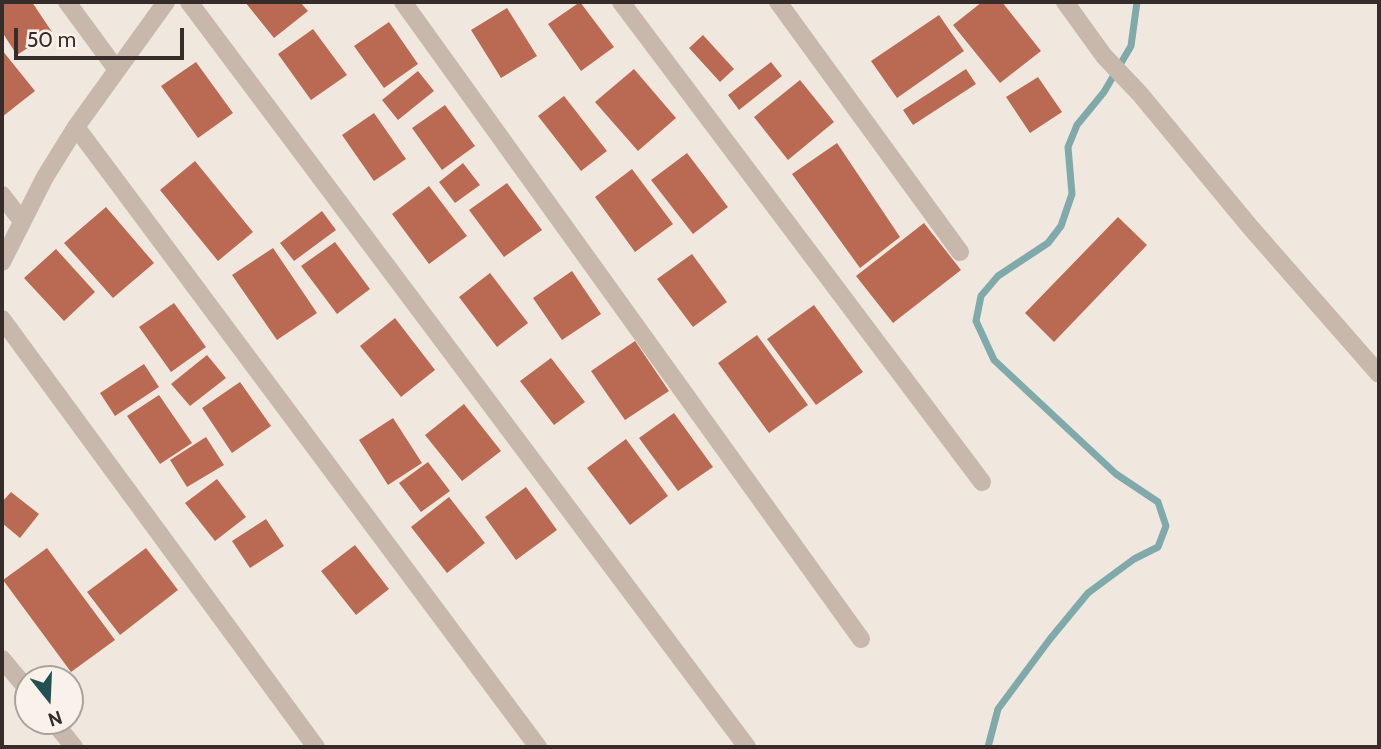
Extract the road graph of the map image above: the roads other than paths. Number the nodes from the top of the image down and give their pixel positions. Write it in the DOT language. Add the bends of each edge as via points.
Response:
graph roads {
  1 [pos="66,2"];
  2 [pos="166,2"];
  3 [pos="189,2"];
  4 [pos="403,2"];
  5 [pos="621,2"];
  6 [pos="778,2"];
  7 [pos="1065,2"];
  8 [pos="117,70"];
  9 [pos="76,127"];
  10 [pos="2,195"];
  11 [pos="22,221"];
  12 [pos="960,251"];
  13 [pos="2,262"];
  14 [pos="2,319"];
  15 [pos="1379,373"];
  16 [pos="982,482"];
  17 [pos="861,639"];
  18 [pos="2,659"];
  19 [pos="14,673"];
  20 [pos="316,747"];
  21 [pos="538,747"];
  22 [pos="747,747"];
  1 -- 8 [label="street"];
  2 -- 8 [label="street"];
  3 -- 22 [label="street"];
  4 -- 17 [label="street"];
  5 -- 16 [label="street"];
  6 -- 12 [label="street"];
  7 -- 15 [label="street" via="1104,56"];
  8 -- 9 [label="street"];
  9 -- 11 [label="street"];
  9 -- 21 [label="street"];
  10 -- 11 [label="street"];
  11 -- 13 [label="street"];
  14 -- 20 [label="street"];
  18 -- 19 [label="street"];
}
